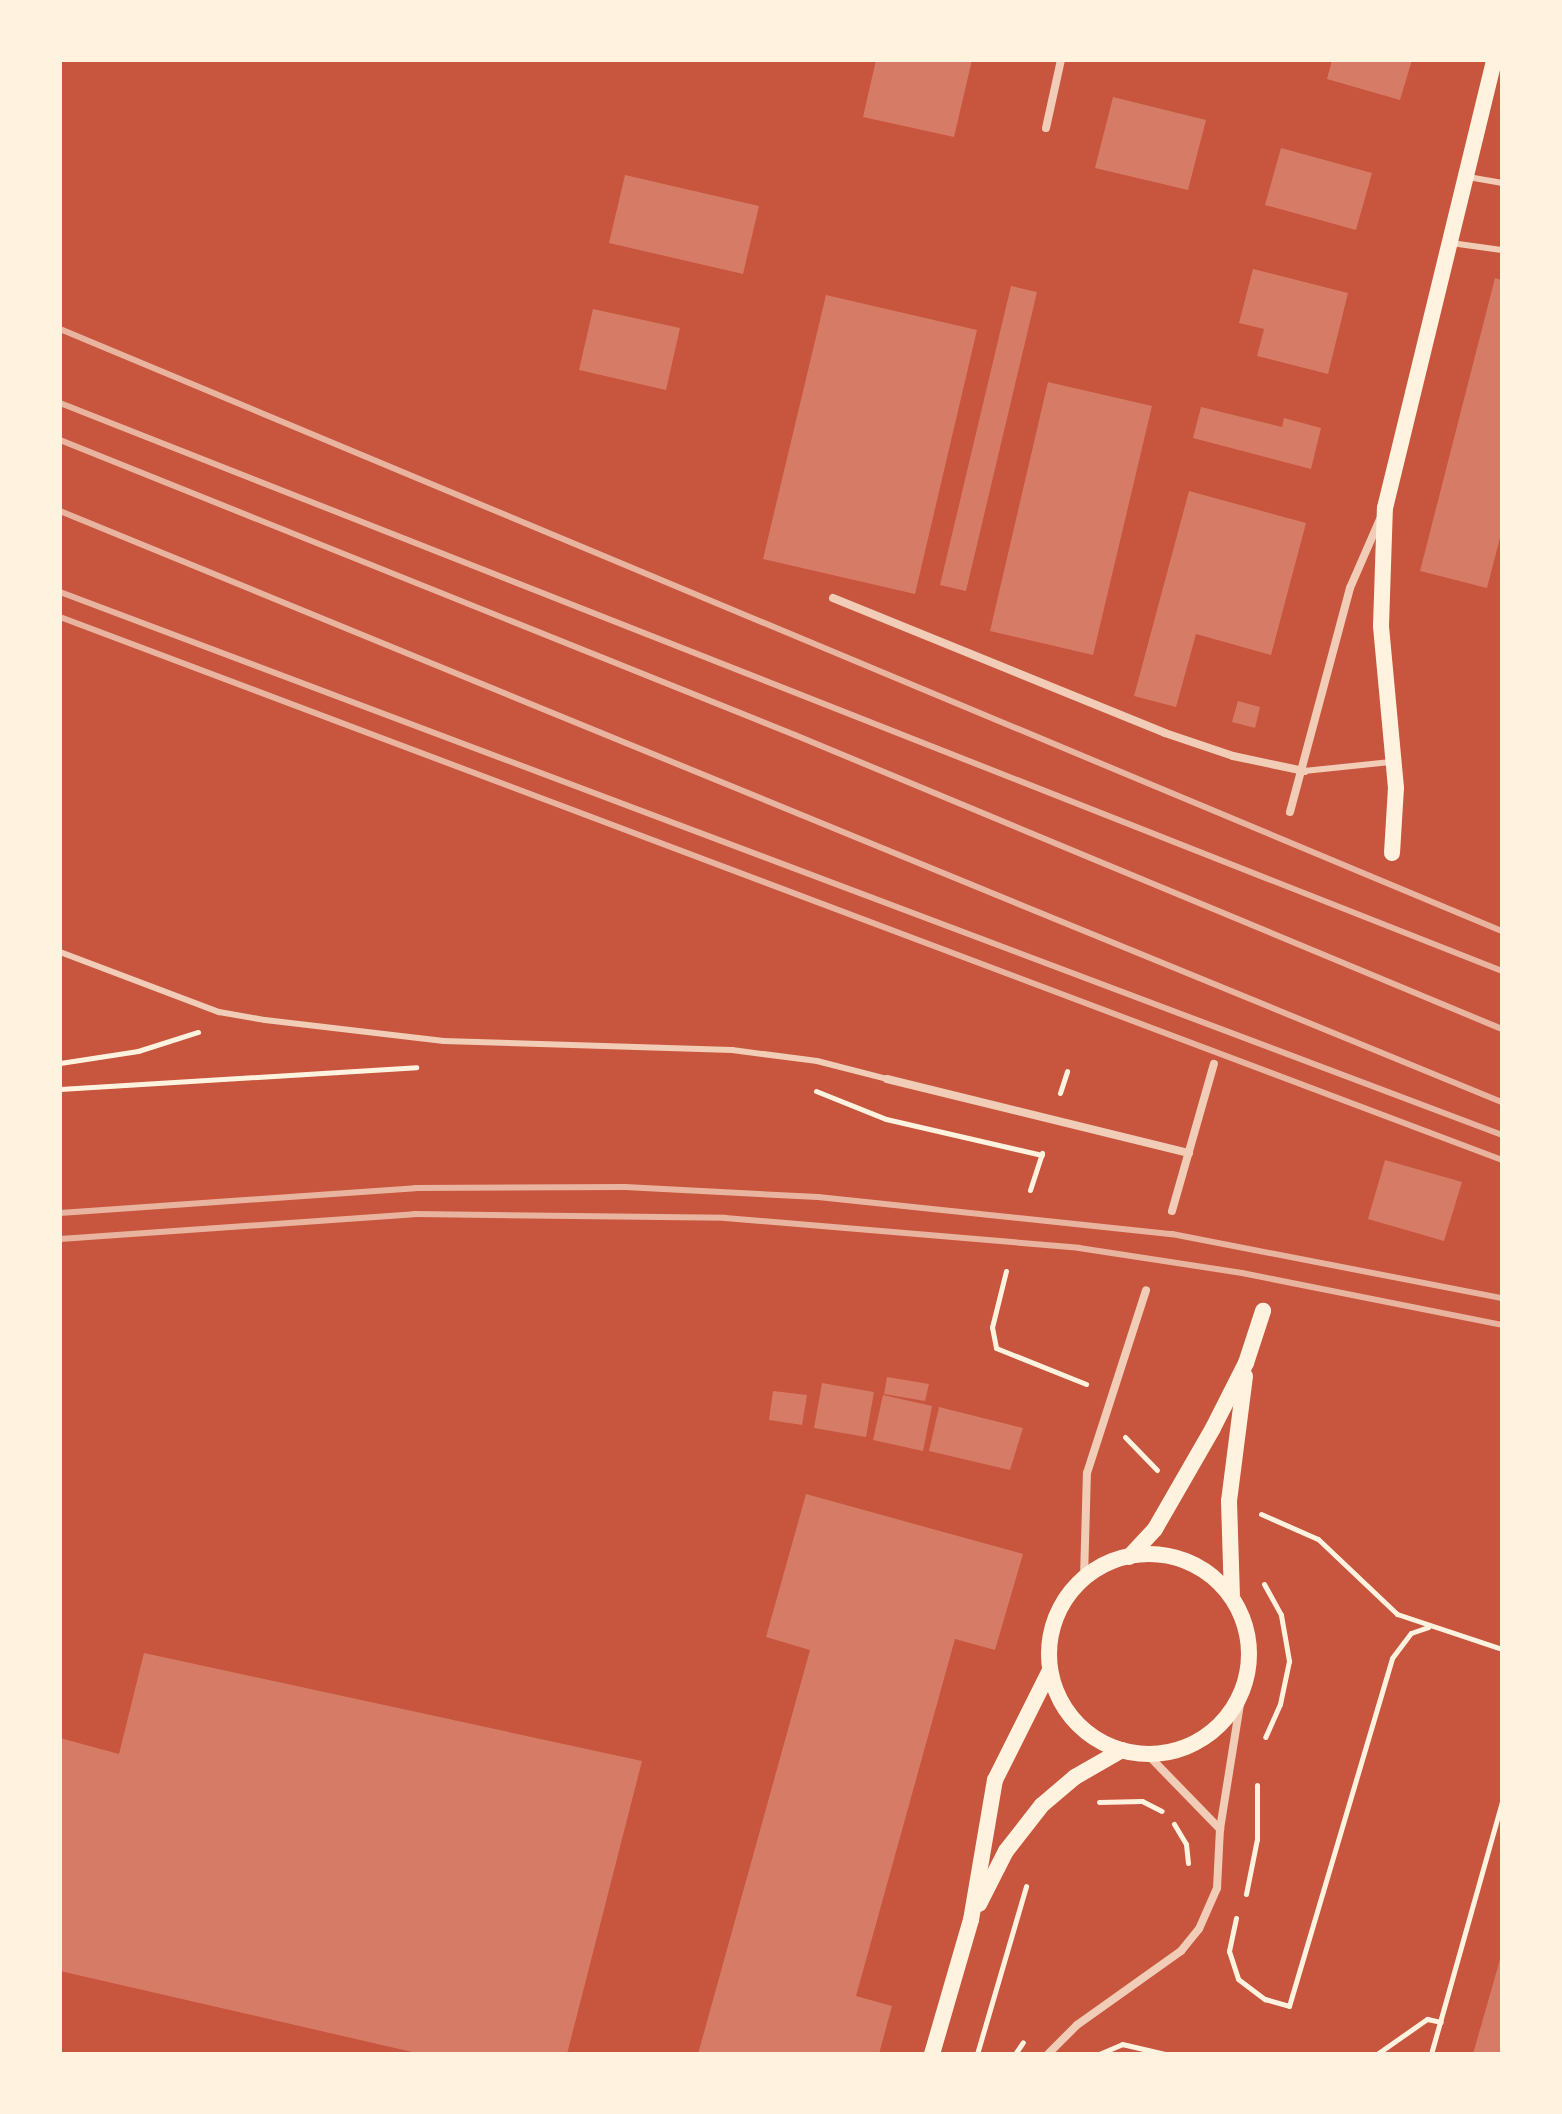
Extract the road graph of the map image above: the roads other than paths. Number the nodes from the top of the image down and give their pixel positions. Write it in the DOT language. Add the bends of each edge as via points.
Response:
graph roads {
  1 [pos="1061,60"];
  2 [pos="1494,60"];
  3 [pos="1046,128"];
  4 [pos="1465,176"];
  5 [pos="1502,183"];
  6 [pos="1447,243"];
  7 [pos="1502,250"];
  8 [pos="1385,508"];
  9 [pos="833,598"];
  10 [pos="1395,762"];
  11 [pos="1304,771"];
  12 [pos="1290,812"];
  13 [pos="1392,853"];
  14 [pos="60,952"];
  15 [pos="1214,1064"];
  16 [pos="887,1079"];
  17 [pos="1189,1153"];
  18 [pos="1172,1211"];
  19 [pos="1146,1290"];
  20 [pos="1263,1311"];
  21 [pos="1246,1363"];
  22 [pos="1129,1557"];
  23 [pos="1084,1578"];
  24 [pos="1232,1597"];
  25 [pos="1050,1670"];
  26 [pos="1242,1692"];
  27 [pos="1122,1750"];
  28 [pos="1147,1754"];
  29 [pos="1220,1829"];
  30 [pos="971,1920"];
  31 [pos="932,2054"];
  32 [pos="1048,2054"];
  1 -- 3 [label="street"];
  2 -- 4 [label="main road"];
  4 -- 5 [label="lane"];
  4 -- 6 [label="main road"];
  6 -- 7 [label="lane"];
  6 -- 8 [label="main road"];
  8 -- 10 [label="main road" via="1381,626"];
  8 -- 11 [label="street" via="1350,588"];
  9 -- 11 [label="street" via="1165,733 1233,756"];
  10 -- 11 [label="lane"];
  10 -- 13 [label="main road"];
  11 -- 12 [label="street"];
  14 -- 16 [label="lane" via="219,1012 342,1032 444,1041 732,1050 817,1061"];
  15 -- 17 [label="street"];
  16 -- 17 [label="street"];
  17 -- 18 [label="street"];
  19 -- 23 [label="street" via="1087,1473"];
  20 -- 21 [label="main road"];
  21 -- 22 [label="main road" via="1161,1520"];
  21 -- 24 [label="main road" via="1229,1501"];
  22 -- 23 [label="main road"];
  22 -- 24 [label="main road" via="1175,1557 1216,1580"];
  23 -- 25 [label="main road" via="1057,1614"];
  24 -- 26 [label="main road" via="1250,1656"];
  25 -- 27 [label="main road" via="1055,1690 1075,1722 1104,1744"];
  25 -- 30 [label="main road" via="995,1780"];
  26 -- 28 [label="main road" via="1217,1728 1197,1743"];
  26 -- 29 [label="street"];
  27 -- 28 [label="main road"];
  27 -- 30 [label="main road" via="1075,1777 1042,1805 1006,1851"];
  28 -- 29 [label="street"];
  29 -- 32 [label="street" via="1217,1888 1199,1929 1181,1951 1077,2025"];
  30 -- 31 [label="main road"];
}
